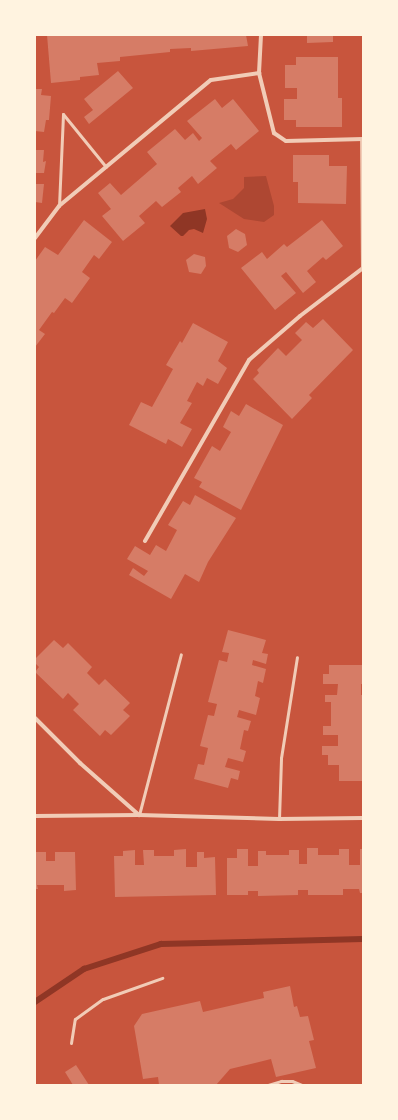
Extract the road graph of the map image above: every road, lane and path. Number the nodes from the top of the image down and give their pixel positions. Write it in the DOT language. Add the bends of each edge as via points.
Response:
graph roads {
  1 [pos="261,35"];
  2 [pos="259,73"];
  3 [pos="363,140"];
  4 [pos="106,167"];
  5 [pos="59,206"];
  6 [pos="35,238"];
  7 [pos="145,541"];
  8 [pos="181,654"];
  9 [pos="297,657"];
  10 [pos="35,718"];
  11 [pos="139,815"];
  12 [pos="35,816"];
  13 [pos="363,818"];
  14 [pos="279,819"];
  15 [pos="162,978"];
  16 [pos="71,1043"];
  17 [pos="268,1085"];
  18 [pos="302,1085"];
  1 -- 2 [label="street"];
  2 -- 3 [label="street" via="274,133 286,141"];
  2 -- 4 [label="street" via="211,80"];
  3 -- 7 [label="street" via="362,268 249,360"];
  4 -- 5 [label="street"];
  4 -- 5 [label="lane" via="63,114"];
  5 -- 6 [label="street"];
  8 -- 11 [label="lane"];
  9 -- 14 [label="lane" via="281,758"];
  10 -- 11 [label="street" via="79,762"];
  11 -- 12 [label="street"];
  11 -- 14 [label="street"];
  13 -- 14 [label="street"];
  15 -- 16 [label="lane" via="103,999 75,1019"];
  17 -- 18 [label="lane" via="281,1080"];
}
